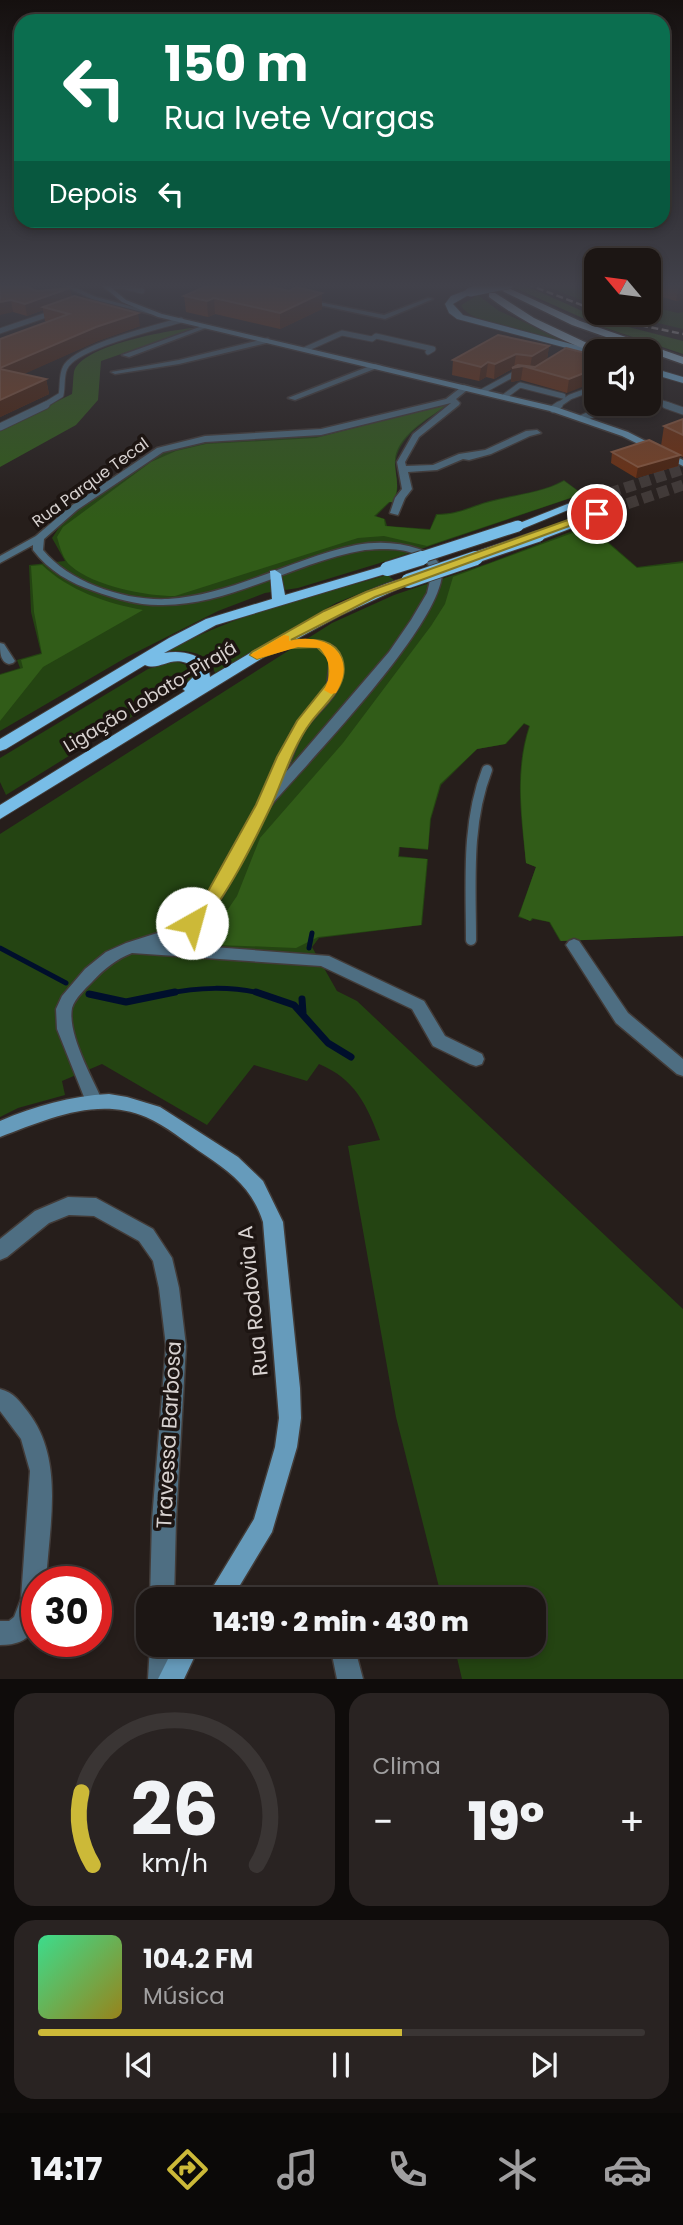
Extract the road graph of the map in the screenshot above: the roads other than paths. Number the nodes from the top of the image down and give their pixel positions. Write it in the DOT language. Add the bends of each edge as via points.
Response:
graph roads {
  1 [pos="71,362"];
  2 [pos="177,362"];
  3 [pos="363,362"];
  4 [pos="661,363"];
  5 [pos="378,366"];
  6 [pos="683,370"];
  7 [pos="115,372"];
  8 [pos="661,374"];
  9 [pos="531,376"];
  10 [pos="683,380"];
  11 [pos="467,387"];
  12 [pos="483,391"];
  13 [pos="584,392"];
  14 [pos="563,396"];
  15 [pos="505,397"];
  16 [pos="292,398"];
  17 [pos="449,401"];
  18 [pos="661,403"];
  19 [pos="552,409"];
  20 [pos="683,411"];
  21 [pos="587,416"];
  22 [pos="583,418"];
  23 [pos="0,426"];
  24 [pos="537,433"];
  25 [pos="683,463"];
  26 [pos="402,469"];
  27 [pos="579,503"];
  28 [pos="395,513"];
  29 [pos="597,514"];
  30 [pos="39,538"];
  31 [pos="0,560"];
  32 [pos="275,574"];
  33 [pos="279,600"];
  34 [pos="0,646"];
  35 [pos="257,655"];
  36 [pos="9,661"];
  37 [pos="68,706"];
  38 [pos="150,718"];
  39 [pos="0,746"];
  40 [pos="487,770"];
  41 [pos="264,805"];
  42 [pos="0,813"];
  43 [pos="471,940"];
  44 [pos="574,945"];
  45 [pos="131,947"];
  46 [pos="476,1059"];
  47 [pos="683,1069"];
  48 [pos="94,1102"];
  49 [pos="0,1129"];
  50 [pos="0,1251"];
  51 [pos="0,1400"];
  52 [pos="163,1587"];
  53 [pos="225,1587"];
  54 [pos="11,1629"];
  55 [pos="162,1657"];
  56 [pos="182,1657"];
  57 [pos="345,1657"];
  58 [pos="161,1679"];
  59 [pos="170,1679"];
  60 [pos="350,1679"];
  1 -- 23 [label="lane" via="63,371 61,395"];
  2 -- 7 [label="street"];
  3 -- 5 [label="main road"];
  4 -- 6 [label="highway"];
  5 -- 11 [label="main road"];
  5 -- 16 [label="street"];
  8 -- 10 [label="main road"];
  9 -- 12 [label="lane" via="516,373"];
  11 -- 12 [label="main road"];
  11 -- 17 [label="street, Rua Parque Tecal"];
  12 -- 15 [label="main road"];
  13 -- 19 [label="lane"];
  14 -- 15 [label="lane" via="520,386"];
  15 -- 19 [label="main road"];
  17 -- 26 [label="street, Rua Parque Tecal" via="456,403 416,436 401,462"];
  17 -- 30 [label="street, Rua Parque Tecal" via="321,432 205,439 160,450 74,508"];
  18 -- 20 [label="lane"];
  19 -- 22 [label="main road"];
  21 -- 22 [label="lane"];
  22 -- 25 [label="main road"];
  24 -- 26 [label="street" via="434,468"];
  26 -- 28 [label="street" via="407,489"];
  27 -- 33 [label="main road, Ligação Lobato-Pirajá, bridge" via="387,569"];
  29 -- 35 [label="main road, Ligação Lobato-Pirajá, bridge" via="349,604"];
  30 -- 31 [label="street, Rua Parque Tecal"];
  30 -- 32 [label="street" via="38,550 58,570 138,600 195,599"];
  32 -- 33 [label="main road"];
  32 -- 41 [label="street" via="350,550 388,546 413,550 437,568 431,597 391,655"];
  33 -- 37 [label="main road, Ligação Lobato-Pirajá" via="203,626"];
  34 -- 36 [label="street"];
  35 -- 38 [label="main road, Ligação Lobato-Pirajá"];
  35 -- 41 [label="street" via="288,644 315,642 330,649 336,659 336,681 304,721"];
  37 -- 38 [label="main road" via="160,658 182,656 201,665 198,681"];
  37 -- 39 [label="main road, Ligação Lobato-Pirajá"];
  38 -- 42 [label="main road, Ligação Lobato-Pirajá"];
  40 -- 43 [label="lane" via="480,784 473,848"];
  41 -- 45 [label="street" via="207,908 178,932"];
  44 -- 47 [label="street" via="622,1018"];
  45 -- 46 [label="street" via="323,960 418,1005 439,1041"];
  45 -- 48 [label="street" via="100,964 68,999 64,1010 66,1029"];
  48 -- 49 [label="main road, Rua Rodovia A" via="42,1112"];
  48 -- 53 [label="main road, Rua Rodovia A" via="145,1109 245,1172 259,1188 273,1222 290,1418 264,1524"];
  50 -- 52 [label="street, Travessa Barbosa" via="42,1217 68,1206 96,1207 146,1235 162,1258 176,1346"];
  51 -- 54 [label="street" via="7,1402 32,1434 41,1471 33,1600"];
  55 -- 58 [label="street"];
  56 -- 59 [label="main road"];
  57 -- 60 [label="street"];
}
